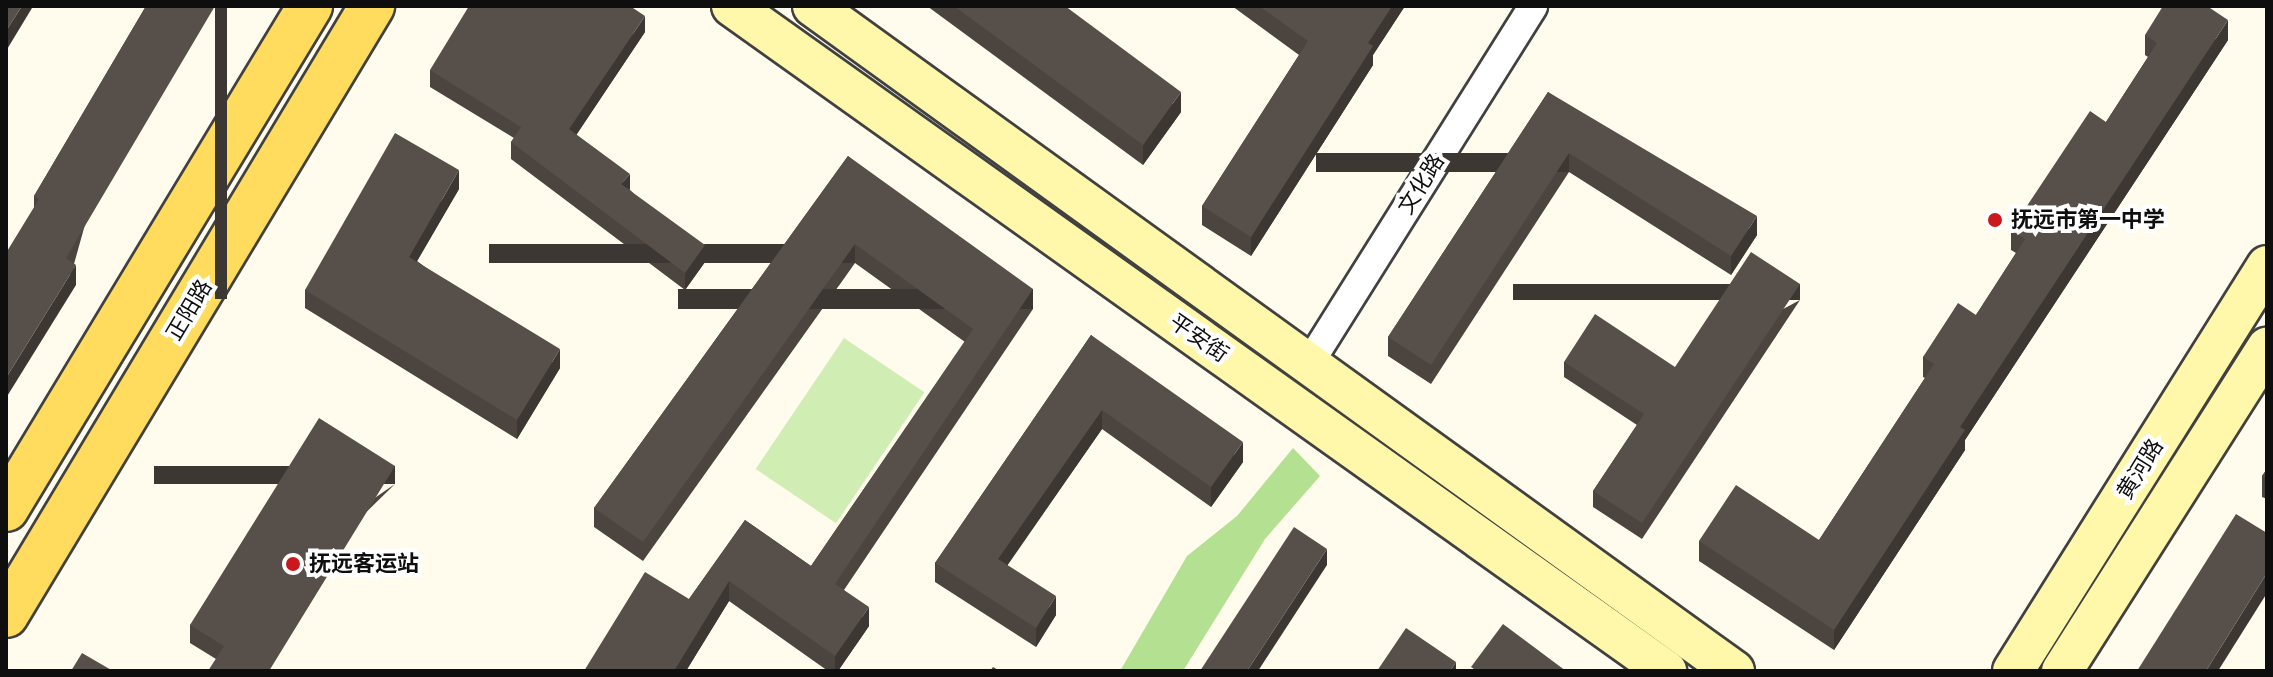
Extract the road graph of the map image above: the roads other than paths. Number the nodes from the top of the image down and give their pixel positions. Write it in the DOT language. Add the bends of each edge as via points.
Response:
graph roads {
  1 [pos="310,6"];
  2 [pos="372,6"];
  3 [pos="732,6"];
  4 [pos="813,6"];
  5 [pos="1533,6"];
  6 [pos="2267,266"];
  7 [pos="2267,348"];
  8 [pos="1310,362"];
  9 [pos="6,509"];
  10 [pos="6,615"];
  11 [pos="1666,671"];
  12 [pos="1734,671"];
  13 [pos="2013,671"];
  14 [pos="2062,671"];
  1 -- 9 [label="main road"];
  2 -- 10 [label="main road, 正阳路"];
  3 -- 11 [label="main road, 平安街"];
  4 -- 8 [label="main road, 平安街"];
  5 -- 8 [label="street, 文化路"];
  6 -- 13 [label="main road, 黄河路"];
  7 -- 14 [label="main road, 黄河路"];
  8 -- 12 [label="main road, 平安街"];
}
